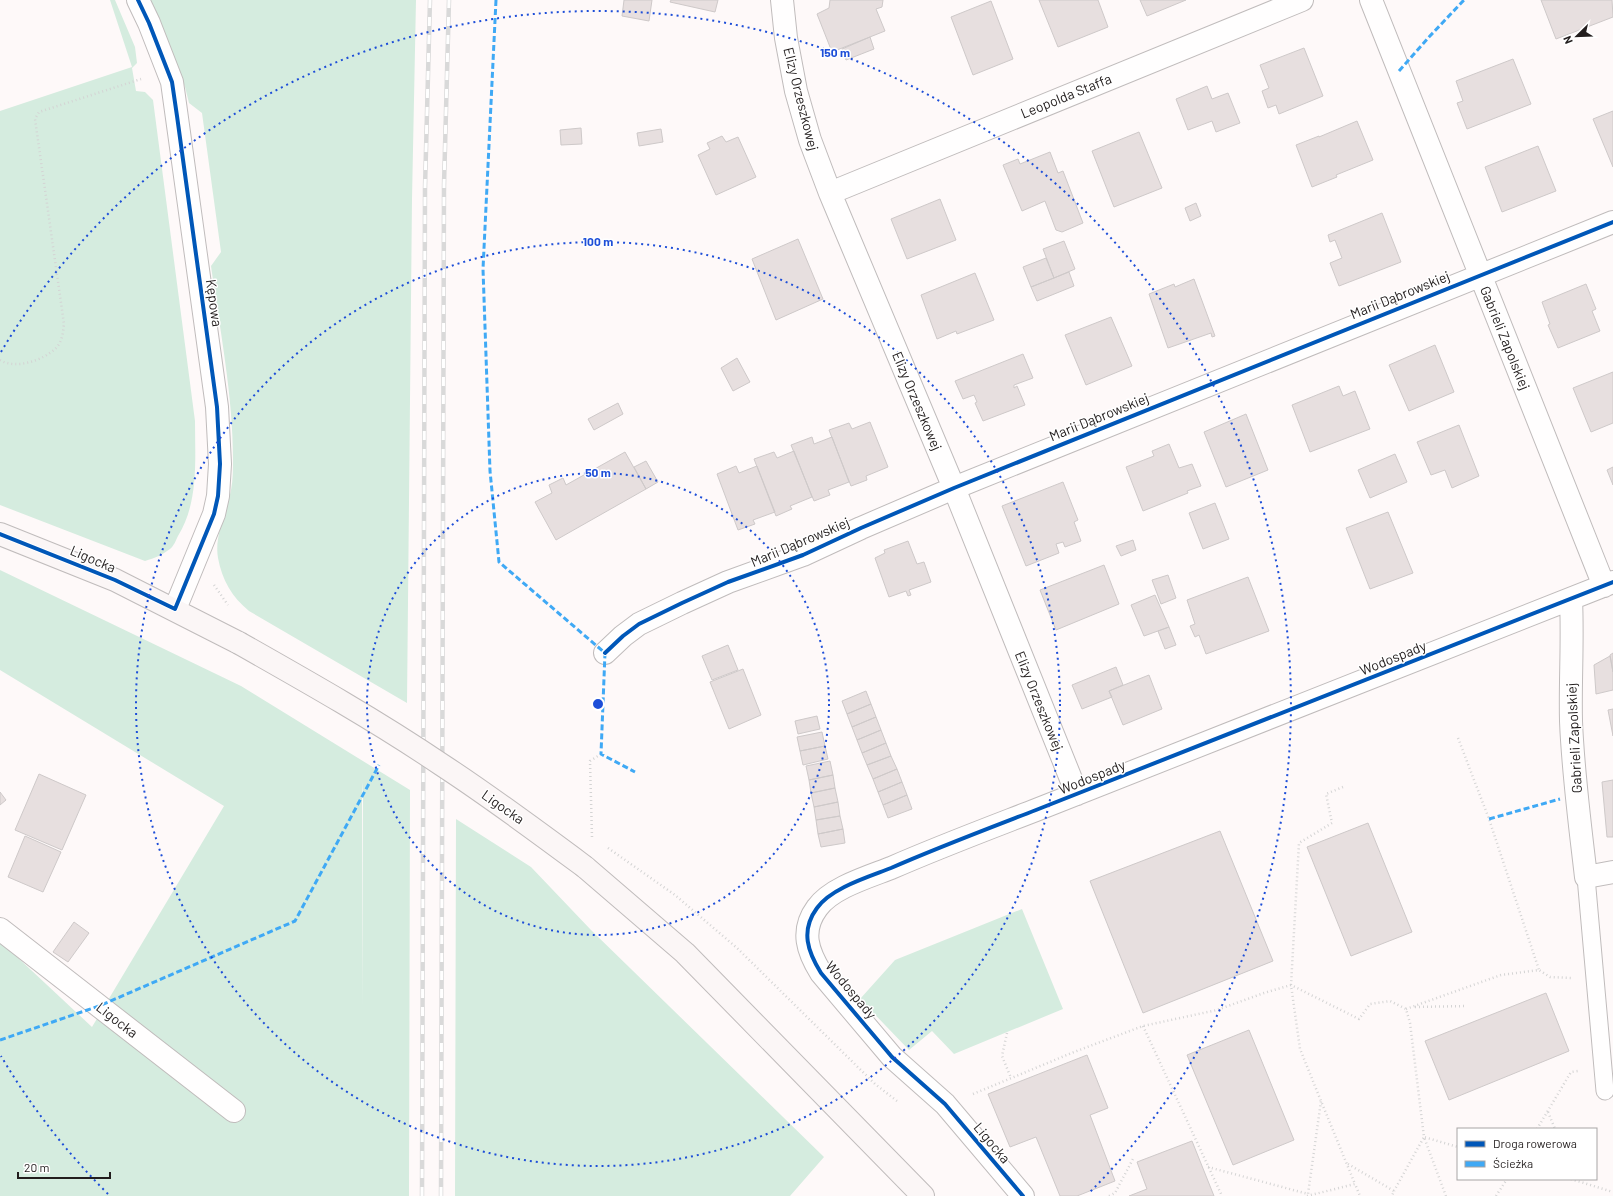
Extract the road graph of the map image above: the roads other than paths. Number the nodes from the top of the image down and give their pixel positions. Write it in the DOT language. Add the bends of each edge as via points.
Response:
graph roads {
  1 [pos="138,0"];
  2 [pos="782,0"];
  3 [pos="1302,0"];
  4 [pos="1371,0"];
  5 [pos="830,193"];
  6 [pos="1613,222"];
  7 [pos="1480,275"];
  8 [pos="954,488"];
  9 [pos="0,534"];
  10 [pos="1608,584"];
  11 [pos="1571,599"];
  12 [pos="175,609"];
  13 [pos="605,653"];
  14 [pos="1077,794"];
  15 [pos="1613,872"];
  16 [pos="1586,877"];
  17 [pos="0,929"];
  18 [pos="1605,1091"];
  19 [pos="945,1104"];
  20 [pos="234,1111"];
  21 [pos="923,1196"];
  22 [pos="1023,1196"];
  1 -- 12 [label="street, Kępowa" via="172,82 217,407 219,438 220,480 214,514"];
  2 -- 5 [label="street, Elizy Orzeszkowej" via="796,90 810,140"];
  3 -- 5 [label="street, Leopolda Staffa"];
  4 -- 7 [label="street, Gabrieli Zapolskiej"];
  5 -- 8 [label="street, Elizy Orzeszkowej"];
  6 -- 7 [label="street, Marii Dąbrowskiej"];
  7 -- 8 [label="street, Marii Dąbrowskiej"];
  7 -- 10 [label="street, Gabrieli Zapolskiej"];
  8 -- 13 [label="street, Marii Dąbrowskiej" via="803,555 728,582 682,603 639,624"];
  8 -- 14 [label="street, Elizy Orzeszkowej"];
  9 -- 12 [label="street, Ligocka" via="115,580"];
  10 -- 11 [label="street, Wodospady"];
  11 -- 14 [label="street, Wodospady"];
  11 -- 16 [label="street, Gabrieli Zapolskiej" via="1572,746"];
  12 -- 21 [label="street, Ligocka, bridge" via="358,711 505,808 585,867 685,953"];
  14 -- 19 [label="street, Wodospady" via="964,837 850,885 830,895 816,909 812,918 808,929 808,946 812,959 821,973 892,1057"];
  15 -- 16 [label="street"];
  16 -- 18 [label="lane"];
  17 -- 20 [label="street, Ligocka"];
  19 -- 22 [label="street, Ligocka"];
}
